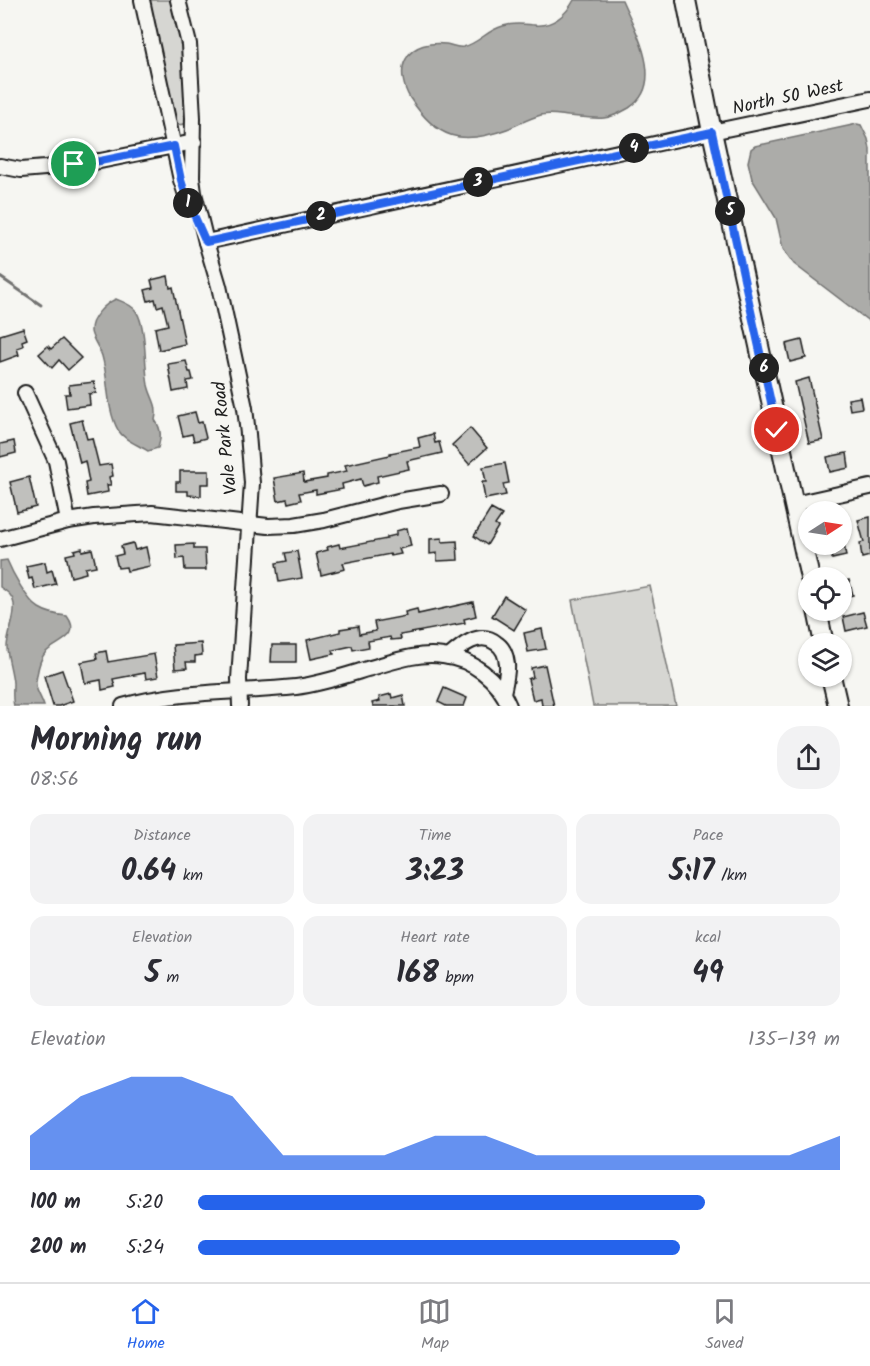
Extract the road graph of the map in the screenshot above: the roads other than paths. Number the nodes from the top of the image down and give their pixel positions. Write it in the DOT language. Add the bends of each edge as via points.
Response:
graph roads {
  1 [pos="142,0"];
  2 [pos="178,0"];
  3 [pos="686,0"];
  4 [pos="870,99"];
  5 [pos="712,132"];
  6 [pos="194,142"];
  7 [pos="174,146"];
  8 [pos="0,166"];
  9 [pos="206,242"];
  10 [pos="25,393"];
  11 [pos="870,487"];
  12 [pos="441,494"];
  13 [pos="794,504"];
  14 [pos="68,521"];
  15 [pos="250,523"];
  16 [pos="0,539"];
  17 [pos="808,567"];
  18 [pos="449,657"];
  19 [pos="834,687"];
  20 [pos="239,691"];
  21 [pos="503,693"];
  22 [pos="123,706"];
  23 [pos="240,706"];
  24 [pos="509,706"];
  25 [pos="838,706"];
  1 -- 7 [label="street, Vale Park Road"];
  2 -- 6 [label="street, Vale Park Road" via="189,44"];
  3 -- 5 [label="main road"];
  4 -- 5 [label="street, North 50 West"];
  5 -- 9 [label="street, North 50 West"];
  5 -- 13 [label="main road"];
  6 -- 7 [label="street"];
  6 -- 9 [label="street, Vale Park Road" via="193,186"];
  7 -- 8 [label="street" via="45,168 21,170"];
  7 -- 9 [label="street, Vale Park Road" via="187,199"];
  9 -- 15 [label="street, Vale Park Road" via="245,408 252,483"];
  10 -- 14 [label="street" via="56,461"];
  11 -- 13 [label="street"];
  12 -- 15 [label="street" via="309,523"];
  13 -- 17 [label="main road"];
  14 -- 15 [label="street" via="152,513"];
  14 -- 16 [label="street"];
  15 -- 20 [label="street, Vale Park Road"];
  18 -- 20 [label="street" via="420,656 317,683"];
  18 -- 21 [label="street" via="474,666"];
  18 -- 21 [label="street" via="470,641 481,638 499,644 507,663"];
  19 -- 25 [label="main road"];
  20 -- 22 [label="street" via="166,696"];
  20 -- 23 [label="street, Vale Park Road"];
  21 -- 24 [label="street"];
}
